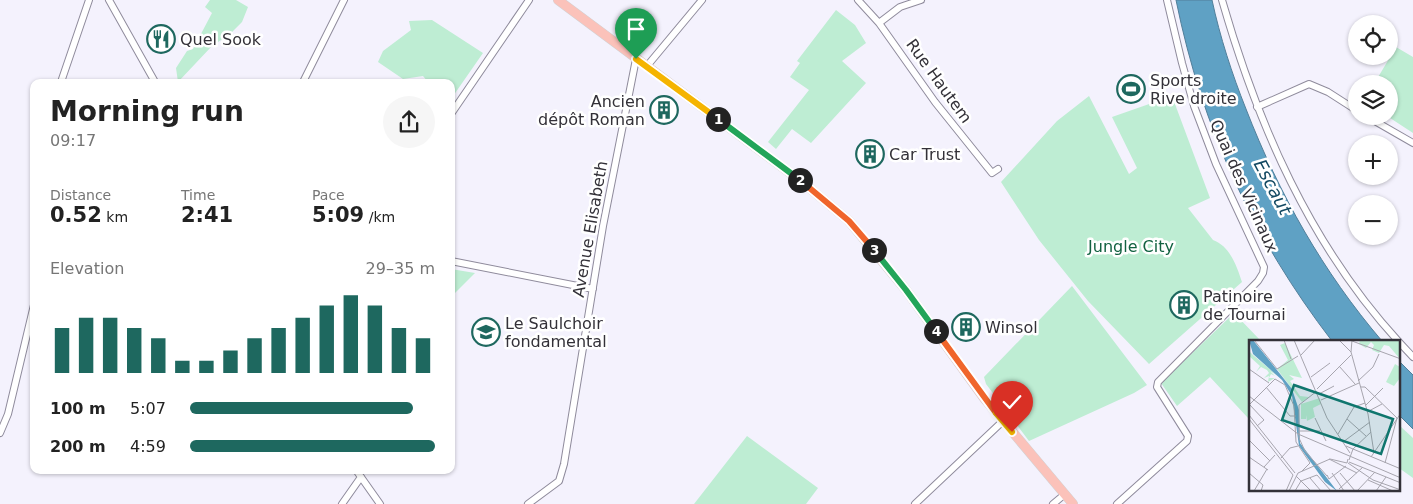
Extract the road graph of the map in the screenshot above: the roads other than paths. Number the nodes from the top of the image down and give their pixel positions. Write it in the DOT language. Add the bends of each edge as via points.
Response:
graph roads {
  1 [pos="89,0"];
  2 [pos="109,0"];
  3 [pos="344,0"];
  4 [pos="528,0"];
  5 [pos="558,0"];
  6 [pos="702,0"];
  7 [pos="858,0"];
  8 [pos="921,0"];
  9 [pos="1167,0"];
  10 [pos="1222,0"];
  11 [pos="879,23"];
  12 [pos="636,59"];
  13 [pos="647,66"];
  14 [pos="62,79"];
  15 [pos="153,79"];
  16 [pos="304,79"];
  17 [pos="1348,105"];
  18 [pos="1257,107"];
  19 [pos="455,108"];
  20 [pos="1382,125"];
  21 [pos="1413,143"];
  22 [pos="998,169"];
  23 [pos="455,262"];
  24 [pos="593,289"];
  25 [pos="30,323"];
  26 [pos="1397,340"];
  27 [pos="1400,343"];
  28 [pos="1413,357"];
  29 [pos="1002,421"];
  30 [pos="0,433"];
  31 [pos="359,474"];
  32 [pos="361,477"];
  33 [pos="1065,494"];
  34 [pos="342,504"];
  35 [pos="380,504"];
  36 [pos="528,504"];
  37 [pos="915,504"];
  38 [pos="1053,504"];
  39 [pos="1073,504"];
  40 [pos="1117,504"];
  1 -- 14 [label="street"];
  2 -- 15 [label="street"];
  3 -- 16 [label="street"];
  4 -- 19 [label="street"];
  5 -- 12 [label="main road"];
  6 -- 13 [label="street"];
  7 -- 11 [label="street, Rue Hautem"];
  8 -- 11 [label="street" via="900,6"];
  9 -- 40 [label="street, Quai des Vicinaux" via="1197,113 1216,164 1264,267 1258,281 1158,382 1188,436 1187,442"];
  10 -- 18 [label="street"];
  11 -- 22 [label="street, Rue Hautem" via="935,102 992,173"];
  12 -- 13 [label="main road"];
  12 -- 24 [label="street, Avenue Elisabeth"];
  13 -- 29 [label="main road" via="801,181 849,221 906,290"];
  17 -- 18 [label="street" via="1309,84"];
  18 -- 26 [label="street" via="1290,182 1320,237"];
  20 -- 21 [label="street"];
  23 -- 24 [label="street"];
  24 -- 36 [label="street, Avenue Elisabeth" via="559,481"];
  25 -- 30 [label="street" via="8,414"];
  27 -- 28 [label="street"];
  29 -- 33 [label="main road"];
  29 -- 37 [label="street"];
  31 -- 32 [label="street"];
  32 -- 34 [label="street"];
  32 -- 35 [label="street"];
  33 -- 38 [label="street"];
  33 -- 39 [label="main road"];
}
